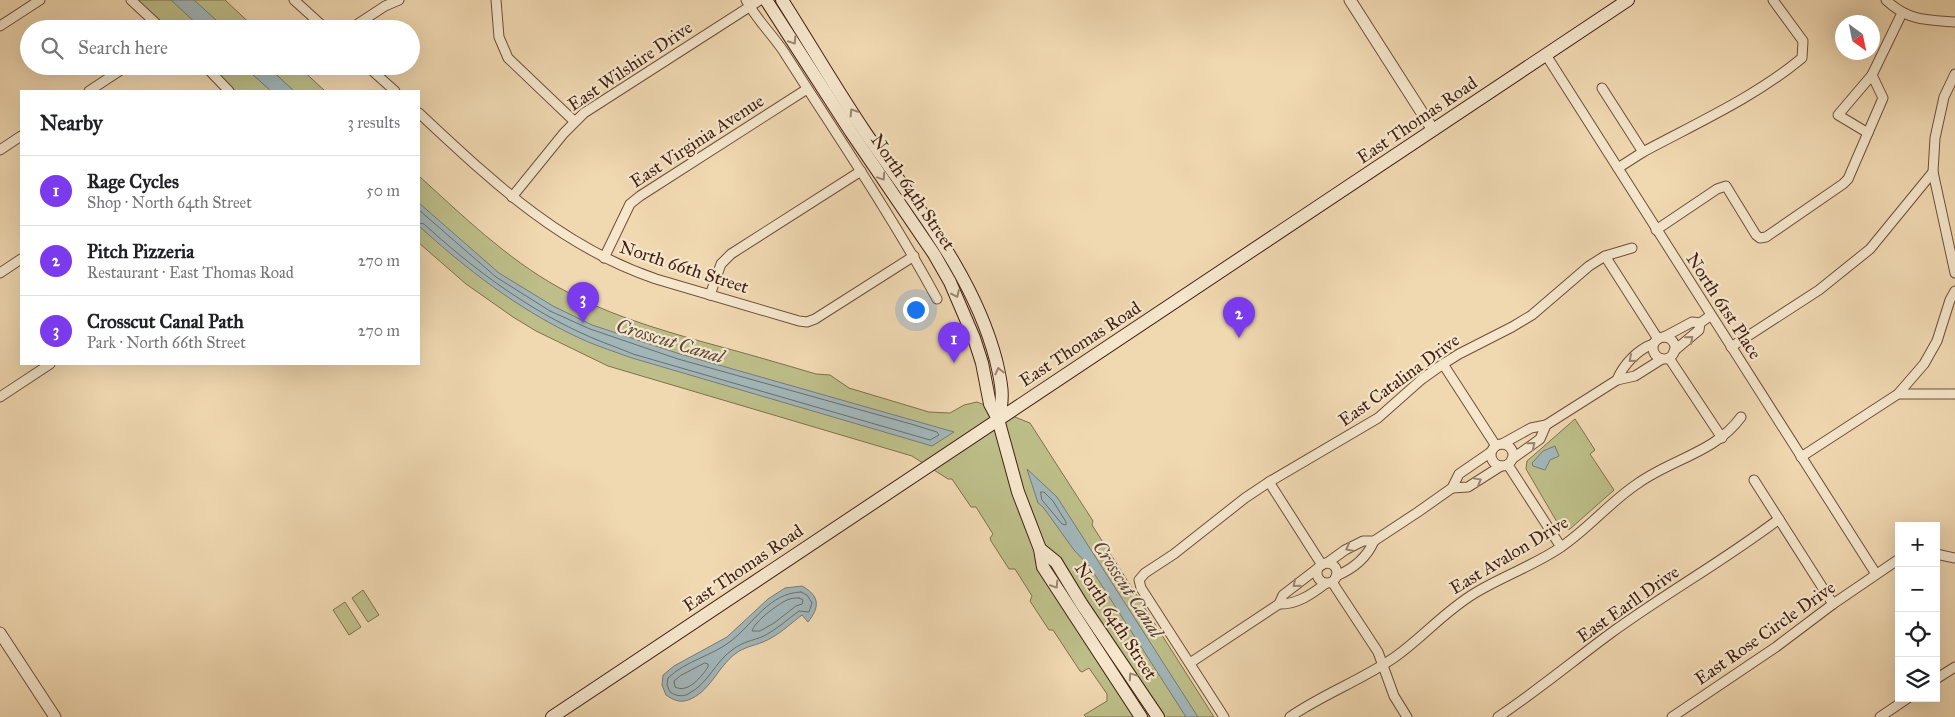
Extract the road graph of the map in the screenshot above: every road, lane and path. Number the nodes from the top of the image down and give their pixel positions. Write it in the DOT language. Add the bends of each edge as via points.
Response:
graph roads {
  1 [pos="40,0"];
  2 [pos="131,0"];
  3 [pos="294,0"];
  4 [pos="399,0"];
  5 [pos="496,0"];
  6 [pos="760,0"];
  7 [pos="766,0"];
  8 [pos="782,0"];
  9 [pos="1350,0"];
  10 [pos="1628,0"];
  11 [pos="1773,0"];
  12 [pos="1886,0"];
  13 [pos="748,4"];
  14 [pos="1902,13"];
  15 [pos="152,20"];
  16 [pos="316,20"];
  17 [pos="364,20"];
  18 [pos="1955,22"];
  19 [pos="0,26"];
  20 [pos="1546,55"];
  21 [pos="1955,74"];
  22 [pos="113,75"];
  23 [pos="214,75"];
  24 [pos="377,75"];
  25 [pos="1872,75"];
  26 [pos="1602,88"];
  27 [pos="807,89"];
  28 [pos="91,90"];
  29 [pos="228,90"];
  30 [pos="393,90"];
  31 [pos="420,114"];
  32 [pos="574,121"];
  33 [pos="1433,130"];
  34 [pos="1868,133"];
  35 [pos="20,137"];
  36 [pos="0,150"];
  37 [pos="1643,152"];
  38 [pos="1618,168"];
  39 [pos="861,172"];
  40 [pos="1933,172"];
  41 [pos="512,197"];
  42 [pos="1656,230"];
  43 [pos="1632,248"];
  44 [pos="949,254"];
  45 [pos="914,256"];
  46 [pos="1605,256"];
  47 [pos="604,258"];
  48 [pos="20,260"];
  49 [pos="938,260"];
  50 [pos="0,273"];
  51 [pos="1955,273"];
  52 [pos="1955,291"];
  53 [pos="710,295"];
  54 [pos="937,298"];
  55 [pos="1710,316"];
  56 [pos="1700,323"];
  57 [pos="1658,340"];
  58 [pos="1731,347"];
  59 [pos="1668,356"];
  60 [pos="1443,364"];
  61 [pos="48,365"];
  62 [pos="1617,380"];
  63 [pos="1898,394"];
  64 [pos="1955,394"];
  65 [pos="0,397"];
  66 [pos="1741,417"];
  67 [pos="998,419"];
  68 [pos="1546,425"];
  69 [pos="1722,438"];
  70 [pos="1496,447"];
  71 [pos="1801,457"];
  72 [pos="1507,464"];
  73 [pos="1754,480"];
  74 [pos="1269,482"];
  75 [pos="1452,488"];
  76 [pos="1779,519"];
  77 [pos="1374,541"];
  78 [pos="1561,547"];
  79 [pos="1040,549"];
  80 [pos="1940,555"];
  81 [pos="1955,558"];
  82 [pos="1895,562"];
  83 [pos="1322,565"];
  84 [pos="1876,574"];
  85 [pos="1331,580"];
  86 [pos="1279,604"];
  87 [pos="1833,604"];
  88 [pos="0,633"];
  89 [pos="1190,663"];
  90 [pos="1383,664"];
  91 [pos="1955,667"];
  92 [pos="1940,676"];
  93 [pos="1902,702"];
  94 [pos="54,717"];
  95 [pos="552,717"];
  96 [pos="1141,717"];
  97 [pos="1158,717"];
  98 [pos="1224,717"];
  99 [pos="1290,717"];
  100 [pos="1407,717"];
  101 [pos="1498,717"];
  102 [pos="1672,717"];
  103 [pos="1880,717"];
  1 -- 19 [label="street"];
  2 -- 15 [label="street"];
  3 -- 16 [label="street"];
  4 -- 17 [label="street"];
  5 -- 32 [label="street" via="499,37 508,58"];
  6 -- 13 [label="street, East Wilshire Drive"];
  7 -- 49 [label="main road, North 64th Street, one-way"];
  44 -- 8 [label="main road, North 64th Street, one-way" via="864,130"];
  9 -- 33 [label="street"];
  10 -- 20 [label="main road, East Thomas Road"];
  11 -- 37 [label="street" via="1803,40 1802,58 1736,102"];
  12 -- 14 [label="street"];
  13 -- 27 [label="street, North 64th Street"];
  13 -- 32 [label="street, East Wilshire Drive"];
  14 -- 18 [label="street" via="1919,19"];
  14 -- 25 [label="street"];
  20 -- 33 [label="main road, East Thomas Road"];
  20 -- 38 [label="street, North 61st Place"];
  21 -- 40 [label="street" via="1944,96 1935,138"];
  22 -- 28 [label="street"];
  23 -- 29 [label="street"];
  24 -- 30 [label="street"];
  25 -- 34 [label="street" via="1883,98"];
  25 -- 34 [label="street" via="1838,115"];
  26 -- 37 [label="street"];
  27 -- 39 [label="street, North 64th Street"];
  27 -- 47 [label="street, East Virginia Avenue" via="630,204"];
  31 -- 41 [label="street, North 66th Street"];
  32 -- 41 [label="street, East Wilshire Drive"];
  33 -- 67 [label="main road, East Thomas Road"];
  34 -- 42 [label="street" via="1848,179 1766,237 1756,235 1726,186"];
  35 -- 36 [label="street"];
  37 -- 38 [label="street"];
  38 -- 42 [label="street, North 61st Place"];
  39 -- 45 [label="street, North 64th Street"];
  39 -- 53 [label="street" via="731,254 721,264"];
  40 -- 51 [label="street"];
  40 -- 58 [label="street" via="1870,249 1819,290"];
  41 -- 47 [label="street, North 66th Street" via="558,231"];
  42 -- 55 [label="street, North 61st Place"];
  43 -- 46 [label="street, East Catalina Drive"];
  44 -- 49 [label="main road"];
  67 -- 44 [label="main road, North 64th Street, one-way" via="1004,394 993,350 972,297"];
  45 -- 53 [label="street, North 66th Street" via="807,322"];
  45 -- 54 [label="street, North 64th Street"];
  46 -- 57 [label="street"];
  46 -- 60 [label="street, East Catalina Drive" via="1532,315"];
  47 -- 53 [label="street, North 66th Street"];
  48 -- 50 [label="street"];
  49 -- 67 [label="main road, North 64th Street, one-way" via="962,306 982,364 990,404"];
  52 -- 63 [label="street" via="1937,341 1924,364"];
  55 -- 56 [label="street"];
  55 -- 58 [label="street, North 61st Place"];
  56 -- 57 [label="street" via="1692,322"];
  59 -- 56 [label="street, one-way" via="1699,330"];
  57 -- 59 [label="street" via="1654,354"];
  57 -- 59 [label="street" via="1673,342"];
  57 -- 62 [label="street, one-way" via="1621,369"];
  58 -- 71 [label="street, North 61st Place"];
  59 -- 62 [label="street" via="1635,376"];
  59 -- 69 [label="street"];
  60 -- 70 [label="street"];
  60 -- 74 [label="street, East Catalina Drive" via="1378,418"];
  61 -- 65 [label="street"];
  62 -- 68 [label="street"];
  63 -- 64 [label="street"];
  63 -- 71 [label="street"];
  66 -- 69 [label="street, East Avalon Drive"];
  67 -- 79 [label="main road, North 64th Street" via="1018,492"];
  67 -- 95 [label="main road, East Thomas Road"];
  68 -- 70 [label="street" via="1531,428"];
  72 -- 68 [label="street, one-way" via="1540,439"];
  69 -- 78 [label="street, East Avalon Drive" via="1639,482"];
  70 -- 72 [label="street" via="1492,462"];
  70 -- 72 [label="street" via="1509,446 1511,449"];
  70 -- 75 [label="street" via="1459,474"];
  71 -- 84 [label="street, North 61st Place"];
  75 -- 72 [label="street, one-way" via="1468,487"];
  72 -- 78 [label="street"];
  73 -- 76 [label="street"];
  74 -- 83 [label="street"];
  74 -- 89 [label="street, East Catalina Drive" via="1139,580"];
  75 -- 77 [label="street"];
  76 -- 87 [label="street"];
  76 -- 101 [label="street, East Earll Drive" via="1612,633"];
  77 -- 83 [label="street, one-way" via="1363,541"];
  77 -- 85 [label="street" via="1368,553"];
  78 -- 90 [label="street, East Avalon Drive" via="1457,604 1408,647"];
  79 -- 96 [label="main road, North 64th Street, one-way" via="1043,567"];
  97 -- 79 [label="main road, North 64th Street, one-way" via="1056,562"];
  80 -- 81 [label="street"];
  82 -- 84 [label="street, East Rose Circle Drive"];
  83 -- 85 [label="street" via="1335,567"];
  83 -- 85 [label="street" via="1317,576 1320,581"];
  83 -- 86 [label="street, one-way" via="1283,595"];
  84 -- 87 [label="street, East Rose Circle Drive"];
  85 -- 86 [label="street" via="1304,598"];
  85 -- 90 [label="street"];
  86 -- 89 [label="street"];
  87 -- 102 [label="street, East Rose Circle Drive"];
  88 -- 94 [label="street"];
  89 -- 98 [label="street"];
  90 -- 99 [label="street, East Avalon Drive"];
  90 -- 100 [label="street" via="1394,696"];
  91 -- 92 [label="street"];
  93 -- 103 [label="street"];
}
